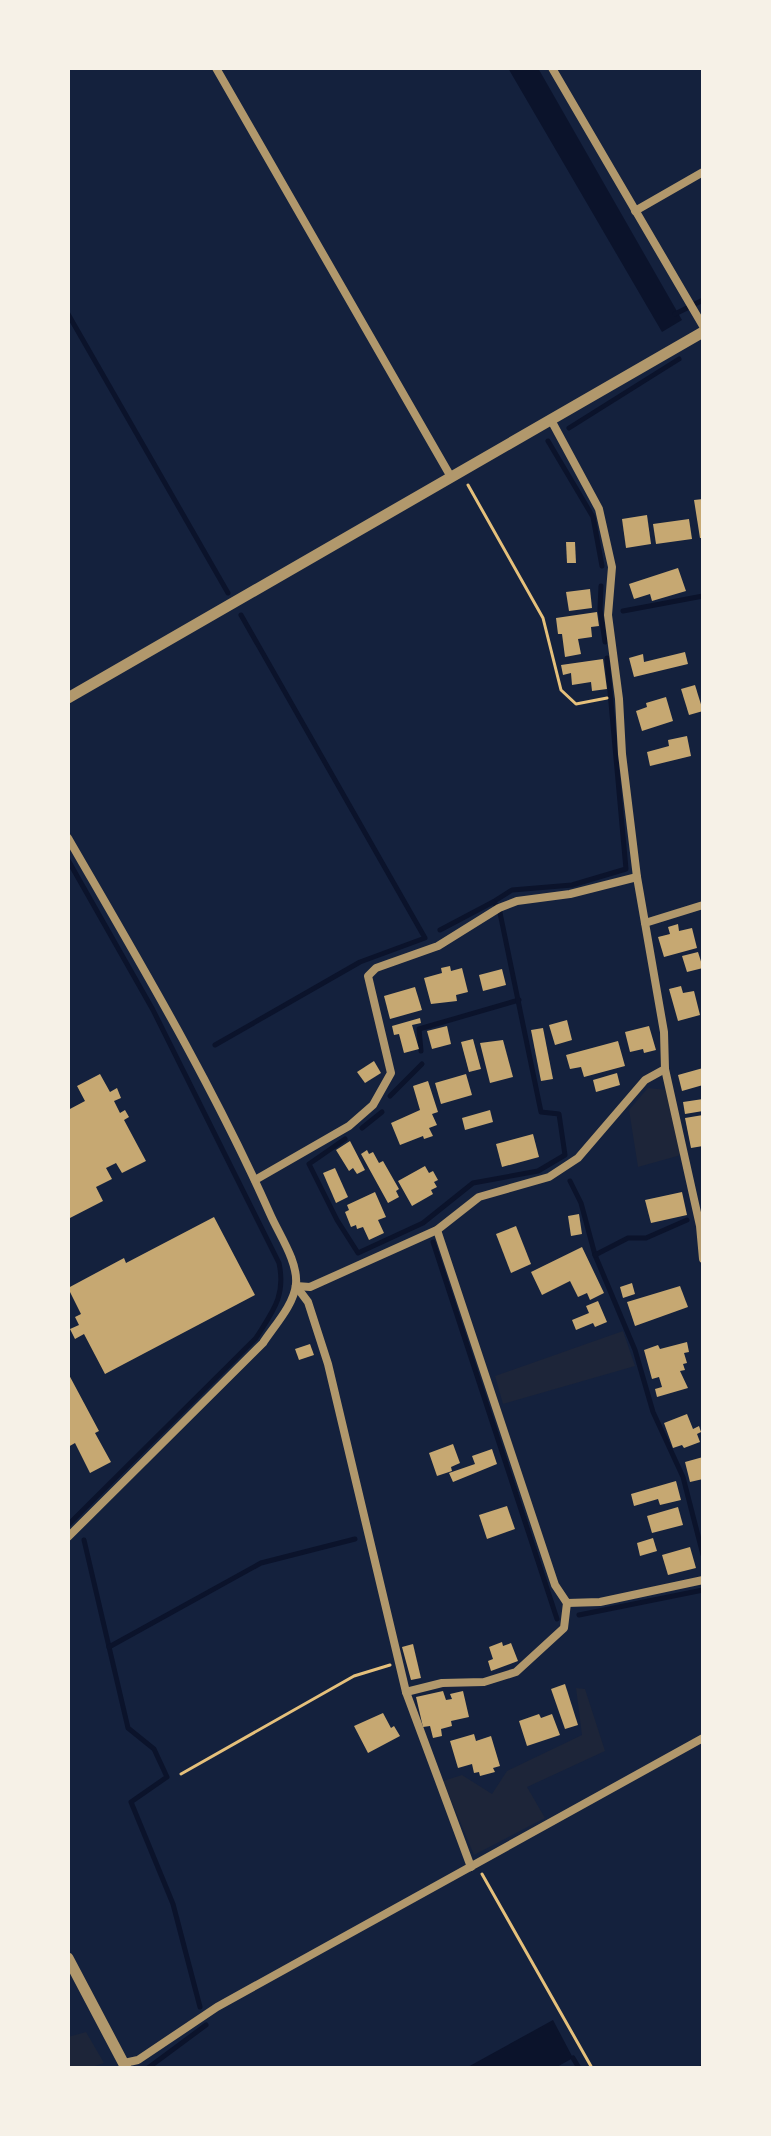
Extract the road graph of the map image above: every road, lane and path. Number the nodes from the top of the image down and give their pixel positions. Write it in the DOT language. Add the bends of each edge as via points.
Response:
graph roads {
  1 [pos="216,68"];
  2 [pos="552,68"];
  3 [pos="703,172"];
  4 [pos="635,211"];
  5 [pos="703,329"];
  6 [pos="551,420"];
  7 [pos="456,475"];
  8 [pos="603,697"];
  9 [pos="68,698"];
  10 [pos="68,838"];
  11 [pos="637,877"];
  12 [pos="703,905"];
  13 [pos="645,923"];
  14 [pos="665,1069"];
  15 [pos="255,1180"];
  16 [pos="702,1225"];
  17 [pos="437,1230"];
  18 [pos="703,1259"];
  19 [pos="296,1286"];
  20 [pos="68,1537"];
  21 [pos="703,1580"];
  22 [pos="567,1603"];
  23 [pos="398,1662"];
  24 [pos="406,1692"];
  25 [pos="703,1738"];
  26 [pos="181,1774"];
  27 [pos="474,1865"];
  28 [pos="68,1958"];
  29 [pos="125,2066"];
  30 [pos="592,2068"];
  1 -- 7 [label="street"];
  2 -- 4 [label="street"];
  3 -- 4 [label="street"];
  4 -- 5 [label="street"];
  5 -- 6 [label="street"];
  6 -- 7 [label="street"];
  6 -- 11 [label="street" via="599,509 612,567 608,615"];
  7 -- 8 [label="path" via="543,618 561,690 576,704"];
  7 -- 9 [label="street"];
  10 -- 15 [label="street"];
  11 -- 13 [label="street"];
  11 -- 15 [label="street" via="517,901 438,946 376,968 368,976 391,1073 373,1105 349,1126"];
  12 -- 13 [label="street"];
  13 -- 14 [label="street" via="664,1032"];
  14 -- 16 [label="street"];
  14 -- 17 [label="street" via="645,1080 578,1158 549,1177 479,1197"];
  15 -- 19 [label="street" via="294,1268"];
  16 -- 18 [label="street"];
  17 -- 19 [label="street" via="310,1287"];
  17 -- 22 [label="street" via="555,1585"];
  19 -- 20 [label="street" via="263,1343"];
  19 -- 23 [label="street" via="308,1302 328,1364"];
  21 -- 22 [label="street" via="600,1602"];
  22 -- 24 [label="street" via="564,1628 516,1672 484,1682 442,1683"];
  23 -- 24 [label="street"];
  23 -- 26 [label="path" via="354,1676"];
  24 -- 27 [label="street"];
  25 -- 27 [label="street"];
  27 -- 29 [label="street" via="217,2007"];
  27 -- 30 [label="path"];
  28 -- 29 [label="street"];
}
